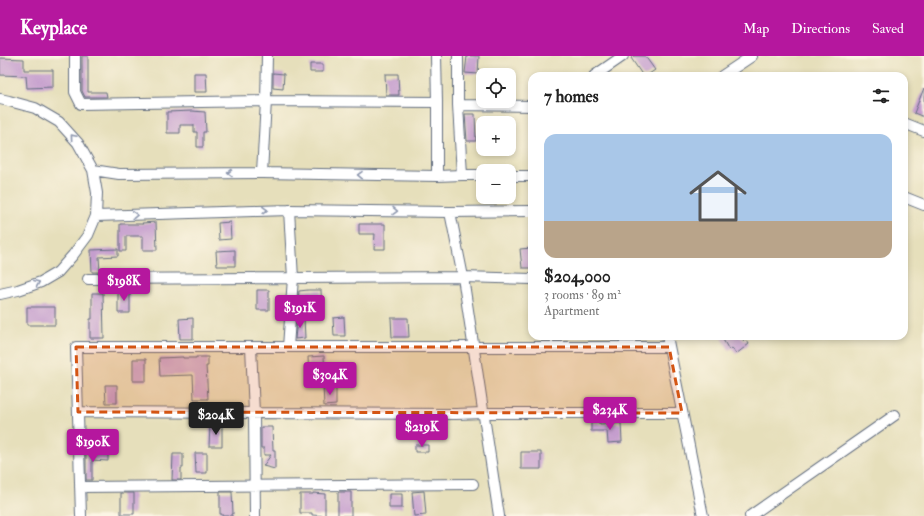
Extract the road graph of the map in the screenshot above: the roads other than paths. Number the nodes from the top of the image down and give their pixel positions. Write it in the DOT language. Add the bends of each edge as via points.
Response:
graph roads {
  1 [pos="75,56"];
  2 [pos="267,56"];
  3 [pos="436,56"];
  4 [pos="458,56"];
  5 [pos="623,56"];
  6 [pos="752,56"];
  7 [pos="600,72"];
  8 [pos="728,72"];
  9 [pos="0,100"];
  10 [pos="266,101"];
  11 [pos="437,102"];
  12 [pos="458,105"];
  13 [pos="528,106"];
  14 [pos="908,125"];
  15 [pos="924,131"];
  16 [pos="93,170"];
  17 [pos="262,173"];
  18 [pos="462,175"];
  19 [pos="476,175"];
  20 [pos="437,176"];
  21 [pos="516,176"];
  22 [pos="528,176"];
  23 [pos="908,199"];
  24 [pos="924,205"];
  25 [pos="289,210"];
  26 [pos="528,211"];
  27 [pos="450,212"];
  28 [pos="96,216"];
  29 [pos="293,278"];
  30 [pos="463,278"];
  31 [pos="88,279"];
  32 [pos="528,279"];
  33 [pos="0,294"];
  34 [pos="668,340"];
  35 [pos="251,347"];
  36 [pos="288,347"];
  37 [pos="473,347"];
  38 [pos="669,347"];
  39 [pos="78,412"];
  40 [pos="254,413"];
  41 [pos="483,413"];
  42 [pos="682,413"];
  43 [pos="895,415"];
  44 [pos="473,484"];
  45 [pos="255,486"];
  46 [pos="80,487"];
  47 [pos="81,516"];
  48 [pos="255,516"];
  49 [pos="499,516"];
  50 [pos="703,516"];
  51 [pos="750,516"];
  1 -- 10 [label="street" via="75,92 81,104"];
  2 -- 10 [label="street"];
  3 -- 11 [label="street"];
  4 -- 12 [label="street"];
  5 -- 7 [label="street"];
  6 -- 8 [label="street"];
  16 -- 9 [label="street, one-way" via="78,143 59,122 36,108"];
  10 -- 11 [label="street"];
  10 -- 17 [label="street"];
  11 -- 20 [label="street"];
  12 -- 13 [label="street"];
  12 -- 18 [label="street"];
  14 -- 15 [label="street"];
  17 -- 16 [label="street, one-way" via="120,174"];
  16 -- 28 [label="street" via="97,193"];
  20 -- 17 [label="street, one-way"];
  18 -- 19 [label="street"];
  18 -- 20 [label="street"];
  21 -- 22 [label="street"];
  23 -- 24 [label="street"];
  25 -- 27 [label="street, one-way"];
  28 -- 25 [label="street, one-way"];
  25 -- 29 [label="street"];
  26 -- 27 [label="street"];
  27 -- 30 [label="street"];
  33 -- 28 [label="street, one-way" via="41,282 58,272 88,235"];
  29 -- 30 [label="street"];
  29 -- 31 [label="street"];
  29 -- 36 [label="street"];
  30 -- 32 [label="street"];
  30 -- 37 [label="street"];
  34 -- 38 [label="street"];
  35 -- 36 [label="street"];
  35 -- 39 [label="street" via="76,347"];
  35 -- 40 [label="street"];
  36 -- 37 [label="street"];
  37 -- 38 [label="street"];
  37 -- 41 [label="street"];
  38 -- 42 [label="street"];
  39 -- 40 [label="street"];
  39 -- 46 [label="street"];
  40 -- 41 [label="street"];
  40 -- 45 [label="street"];
  41 -- 42 [label="street"];
  41 -- 49 [label="street"];
  42 -- 50 [label="street"];
  43 -- 51 [label="street"];
  44 -- 45 [label="street"];
  45 -- 46 [label="street"];
  45 -- 48 [label="street"];
  46 -- 47 [label="street"];
}
